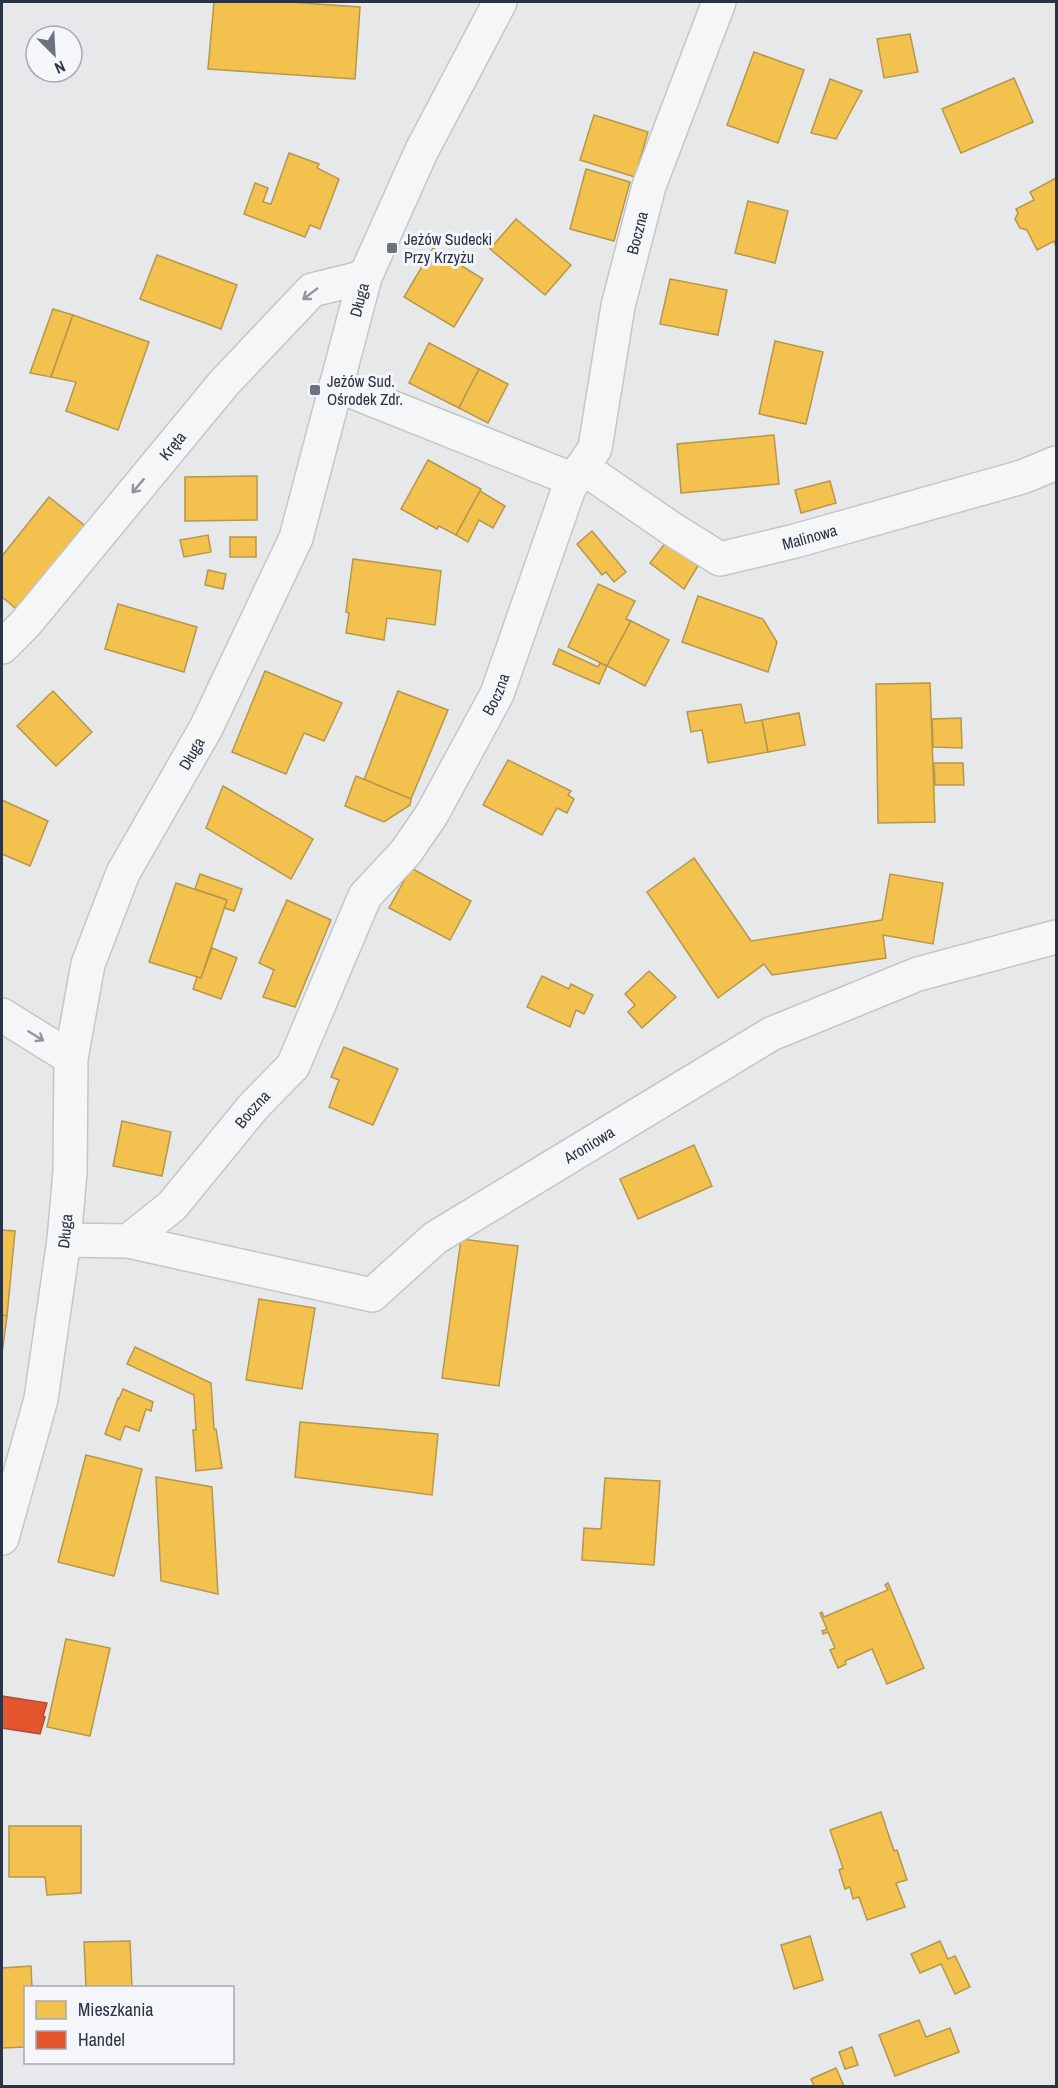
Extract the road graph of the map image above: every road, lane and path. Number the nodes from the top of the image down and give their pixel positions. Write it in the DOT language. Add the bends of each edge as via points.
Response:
graph roads {
  1 [pos="500,2"];
  2 [pos="719,2"];
  3 [pos="365,277"];
  4 [pos="336,385"];
  5 [pos="1056,463"];
  6 [pos="578,474"];
  7 [pos="2,646"];
  8 [pos="1056,937"];
  9 [pos="2,1015"];
  10 [pos="71,1058"];
  11 [pos="64,1239"];
  12 [pos="128,1241"];
  13 [pos="2,1538"];
  1 -- 3 [label="street, Długa" via="422,150"];
  2 -- 6 [label="street, Boczna" via="649,186 618,306 595,448"];
  3 -- 4 [label="street, Długa"];
  3 -- 7 [label="street, Kręta, one-way" via="312,290 224,383 26,623"];
  4 -- 6 [label="street, Malinowa" via="493,449"];
  4 -- 10 [label="street, Długa" via="296,538 206,728 123,873 88,964"];
  5 -- 6 [label="street, Malinowa" via="1010,480 720,559"];
  6 -- 12 [label="street, Boczna" via="565,499 497,694 432,814 406,852 365,896 293,1066 253,1107 172,1206"];
  8 -- 12 [label="street, Aroniowa" via="918,974 771,1034 435,1238 372,1295"];
  9 -- 10 [label="street, one-way"];
  10 -- 11 [label="street, Długa" via="70,1172"];
  11 -- 12 [label="street"];
  11 -- 13 [label="street, Długa" via="41,1399"];
}
